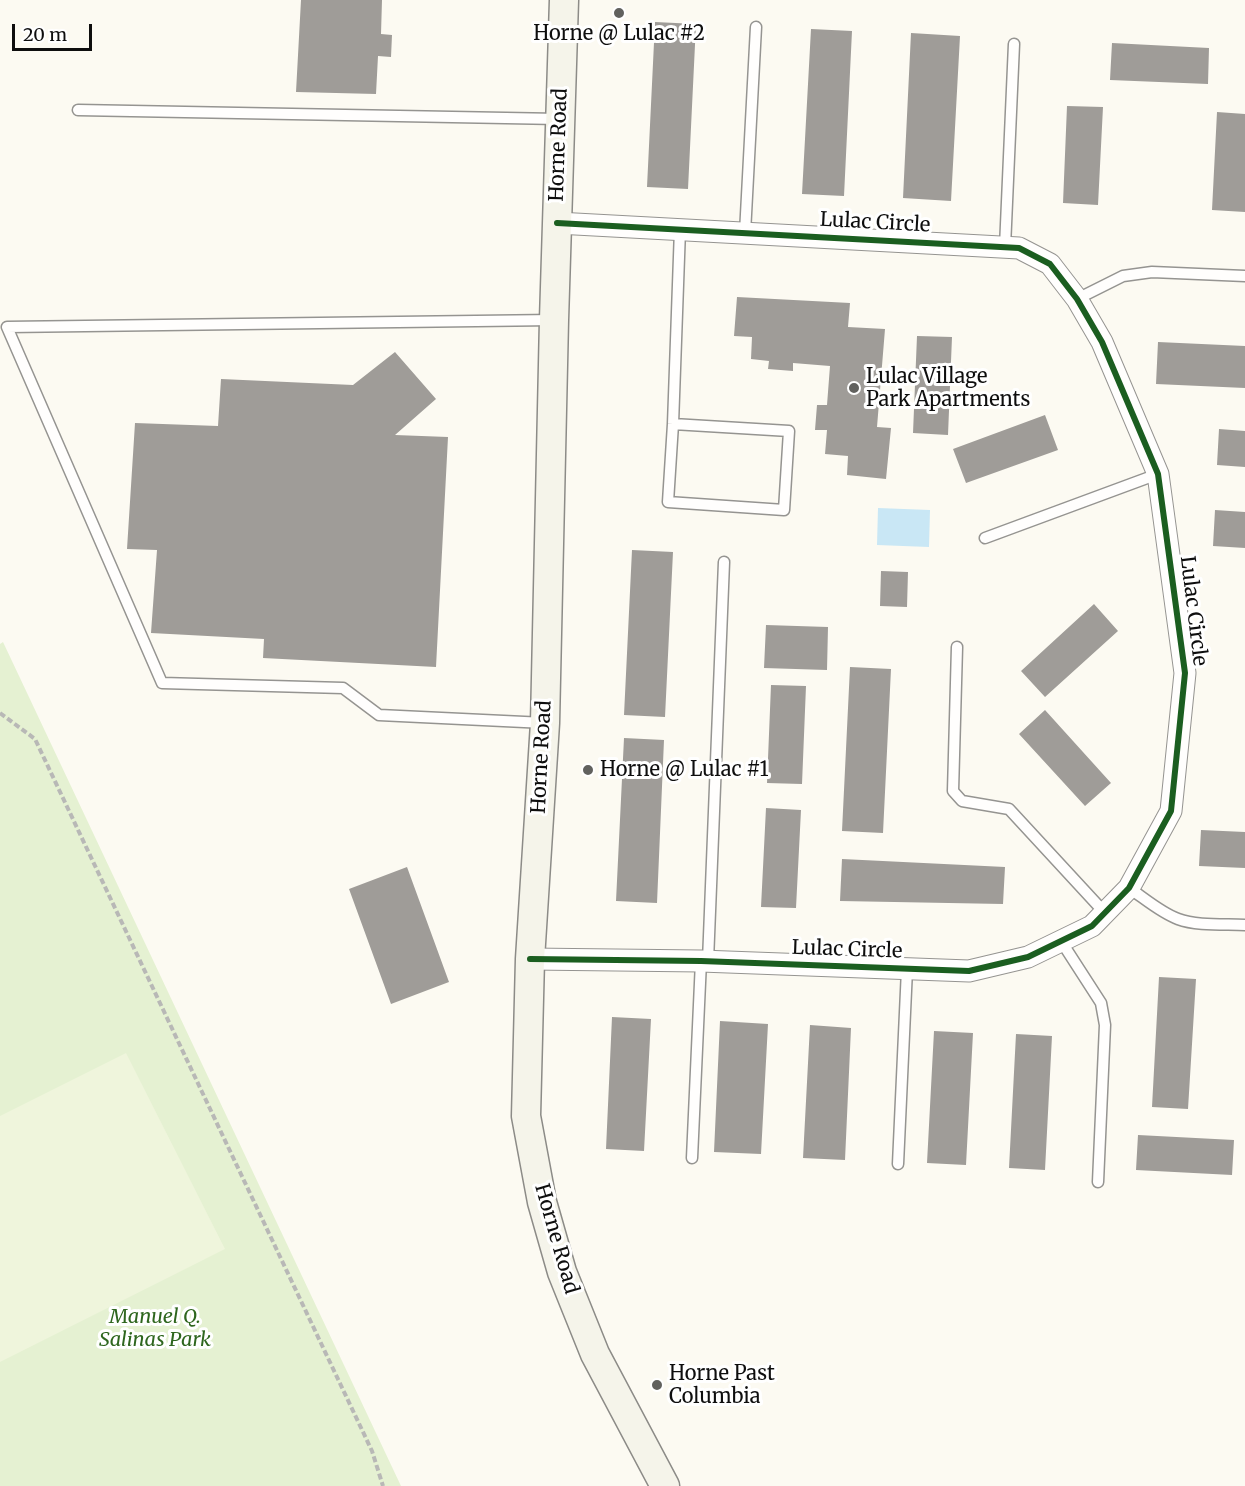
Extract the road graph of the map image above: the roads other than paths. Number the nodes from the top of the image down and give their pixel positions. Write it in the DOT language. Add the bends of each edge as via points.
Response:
graph roads {
  1 [pos="564,0"];
  2 [pos="756,27"];
  3 [pos="1014,44"];
  4 [pos="78,110"];
  5 [pos="560,119"];
  6 [pos="557,223"];
  7 [pos="680,229"];
  8 [pos="745,233"];
  9 [pos="1005,248"];
  10 [pos="1245,276"];
  11 [pos="1077,299"];
  12 [pos="554,320"];
  13 [pos="673,424"];
  14 [pos="1158,474"];
  15 [pos="985,538"];
  16 [pos="724,562"];
  17 [pos="957,647"];
  18 [pos="545,723"];
  19 [pos="1129,888"];
  20 [pos="1105,913"];
  21 [pos="1245,925"];
  22 [pos="1061,941"];
  23 [pos="530,959"];
  24 [pos="704,961"];
  25 [pos="907,969"];
  26 [pos="692,1158"];
  27 [pos="898,1164"];
  28 [pos="1098,1182"];
  29 [pos="665,1486"];
  1 -- 5 [label="main road, Horne Road"];
  2 -- 8 [label="lane"];
  3 -- 9 [label="lane"];
  4 -- 5 [label="lane"];
  5 -- 6 [label="main road, Horne Road"];
  6 -- 7 [label="street, Lulac Circle"];
  6 -- 12 [label="main road, Horne Road"];
  7 -- 8 [label="street, Lulac Circle"];
  7 -- 13 [label="lane"];
  8 -- 9 [label="street, Lulac Circle"];
  9 -- 11 [label="street, Lulac Circle" via="1019,248 1050,264"];
  10 -- 11 [label="lane" via="1152,272 1123,276"];
  11 -- 14 [label="street, Lulac Circle" via="1102,342"];
  12 -- 18 [label="main road, Horne Road"];
  12 -- 18 [label="lane" via="6,327 162,683 343,688 379,715"];
  13 -- 13 [label="lane" via="668,502 784,510 789,431"];
  14 -- 15 [label="lane"];
  14 -- 19 [label="street, Lulac Circle" via="1185,673 1171,811"];
  16 -- 24 [label="lane"];
  17 -- 20 [label="lane" via="953,791 962,801 1009,809"];
  18 -- 23 [label="main road, Horne Road"];
  19 -- 20 [label="street, Lulac Circle"];
  19 -- 21 [label="lane" via="1178,919"];
  20 -- 22 [label="street, Lulac Circle" via="1092,926"];
  22 -- 25 [label="street, Lulac Circle" via="1028,957 969,971"];
  22 -- 28 [label="lane" via="1101,1003 1105,1025"];
  23 -- 24 [label="street, Lulac Circle"];
  23 -- 29 [label="main road, Horne Road" via="526,1116 542,1202 562,1272 595,1354"];
  24 -- 25 [label="street, Lulac Circle"];
  24 -- 26 [label="lane"];
  25 -- 27 [label="lane"];
}
